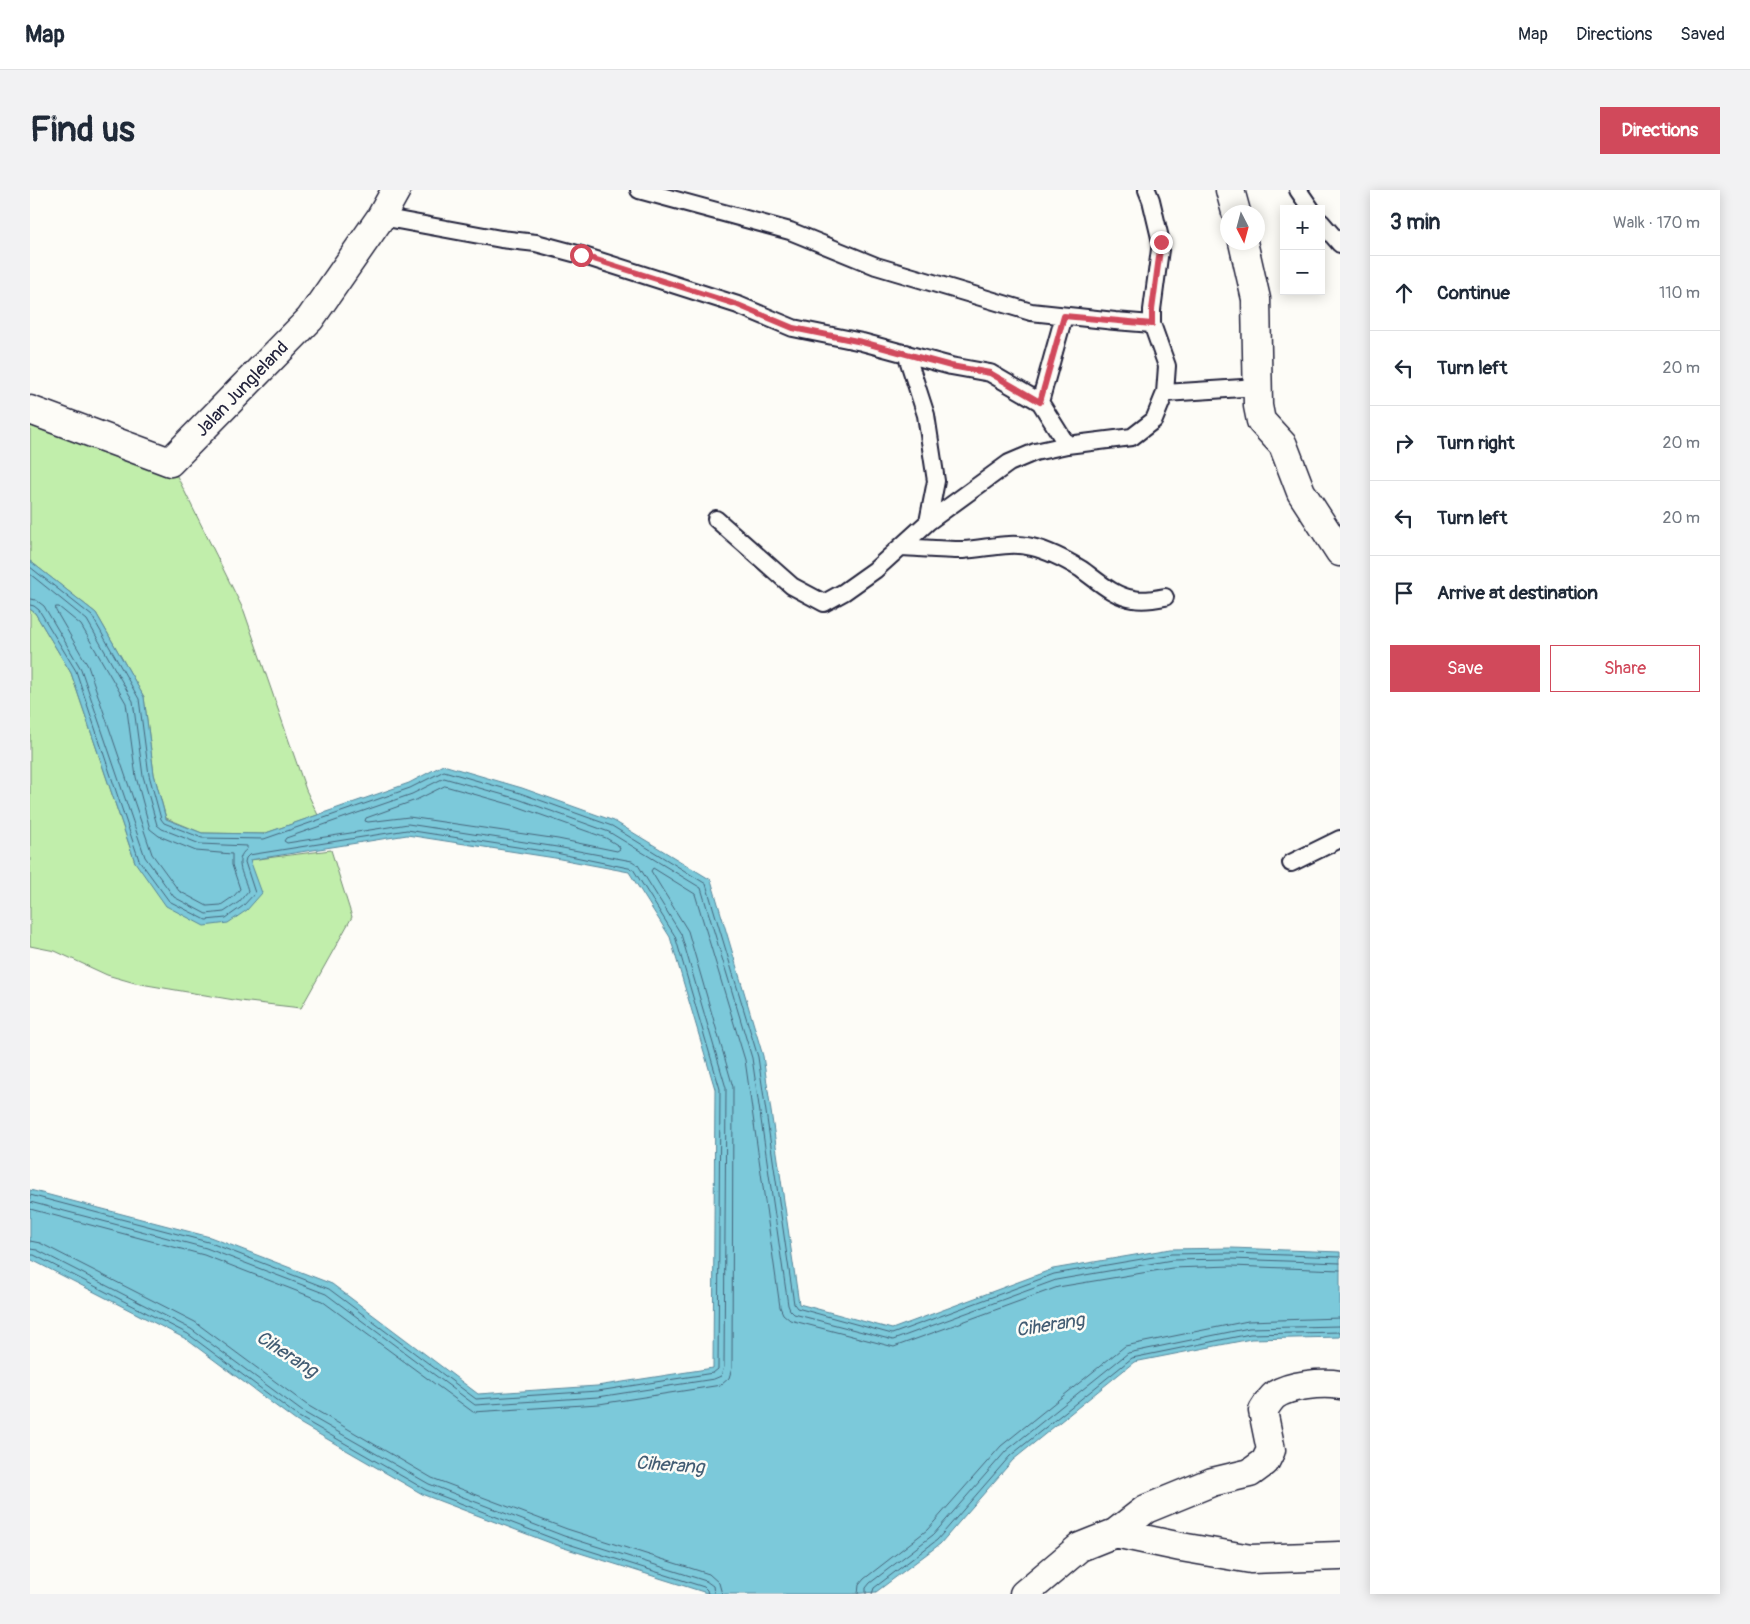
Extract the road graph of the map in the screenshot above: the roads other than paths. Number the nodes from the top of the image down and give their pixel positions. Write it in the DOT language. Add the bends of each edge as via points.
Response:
graph roads {
  1 [pos="396,190"];
  2 [pos="639,190"];
  3 [pos="1147,190"];
  4 [pos="1230,190"];
  5 [pos="1298,190"];
  6 [pos="1234,205"];
  7 [pos="1308,205"];
  8 [pos="381,217"];
  9 [pos="1325,227"];
  10 [pos="1340,244"];
  11 [pos="1245,250"];
  12 [pos="1064,316"];
  13 [pos="1152,324"];
  14 [pos="906,353"];
  15 [pos="1258,387"];
  16 [pos="1165,393"];
  17 [pos="1040,402"];
  18 [pos="30,410"];
  19 [pos="1067,445"];
  20 [pos="716,519"];
  21 [pos="928,522"];
  22 [pos="902,547"];
  23 [pos="1340,552"];
  24 [pos="1164,597"];
  25 [pos="1340,839"];
  26 [pos="1291,864"];
  27 [pos="1340,1385"];
  28 [pos="1115,1533"];
  29 [pos="1340,1556"];
  30 [pos="1024,1594"];
  1 -- 8 [label="street, Jalan Jungleland"];
  2 -- 12 [label="lane" via="790,231 876,266 965,294 1031,312"];
  3 -- 13 [label="lane" via="1161,242"];
  4 -- 6 [label="street"];
  5 -- 7 [label="lane"];
  8 -- 14 [label="lane" via="536,243 738,305 793,328"];
  8 -- 18 [label="street, Jalan Jungleland" via="310,319 170,462"];
  9 -- 10 [label="lane"];
  11 -- 15 [label="street" via="1256,299"];
  12 -- 13 [label="lane"];
  12 -- 17 [label="lane"];
  13 -- 16 [label="lane" via="1167,366"];
  14 -- 17 [label="lane" via="990,373"];
  14 -- 21 [label="lane" via="926,416 936,481"];
  15 -- 16 [label="lane"];
  15 -- 23 [label="street" via="1261,421 1283,445 1301,492"];
  16 -- 19 [label="lane" via="1154,420 1132,437"];
  17 -- 19 [label="lane"];
  19 -- 21 [label="lane" via="1035,452 1009,463"];
  20 -- 22 [label="lane" via="792,586 824,602 852,587"];
  21 -- 22 [label="lane"];
  22 -- 24 [label="lane" via="965,550 1014,544 1032,547 1054,554 1119,594 1133,599"];
  25 -- 26 [label="lane"];
  27 -- 28 [label="street" via="1328,1383 1292,1388 1274,1396 1263,1411 1271,1450 1266,1462 1250,1474 1212,1482 1146,1509"];
  28 -- 29 [label="street" via="1251,1559"];
  28 -- 30 [label="street" via="1080,1547"];
}
